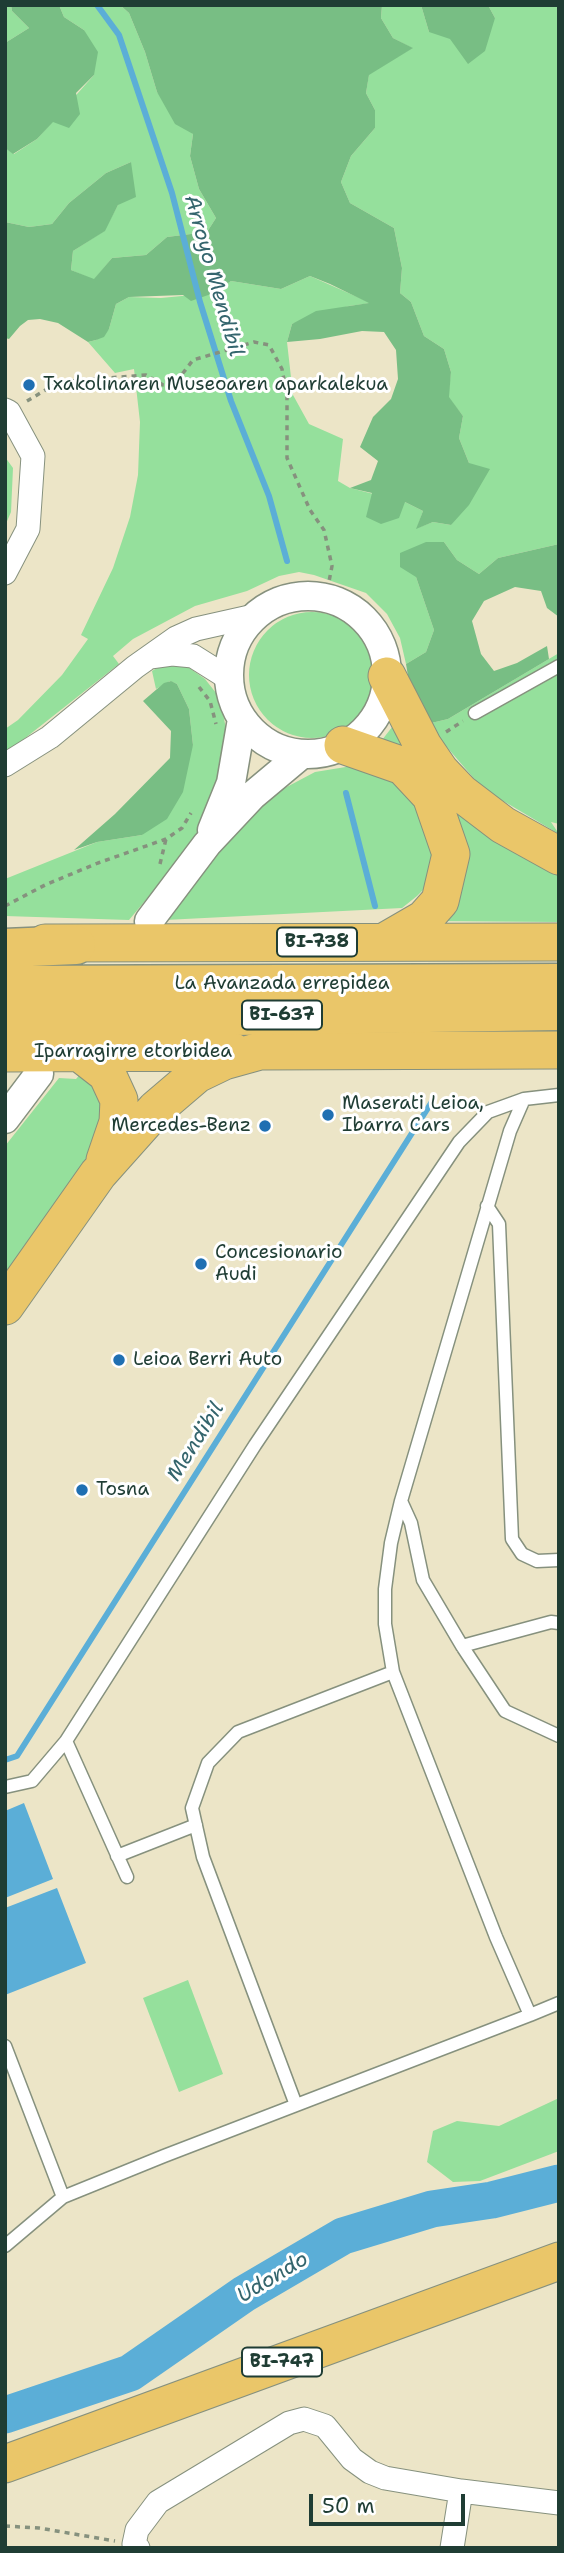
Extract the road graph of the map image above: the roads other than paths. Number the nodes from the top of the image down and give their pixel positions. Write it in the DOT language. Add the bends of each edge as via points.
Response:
graph roads {
  1 [pos="7,411"];
  2 [pos="5,573"];
  3 [pos="254,616"];
  4 [pos="150,657"];
  5 [pos="559,666"];
  6 [pos="387,676"];
  7 [pos="228,678"];
  8 [pos="475,713"];
  9 [pos="229,723"];
  10 [pos="344,745"];
  11 [pos="302,754"];
  12 [pos="5,765"];
  13 [pos="207,844"];
  14 [pos="559,856"];
  15 [pos="149,921"];
  16 [pos="5,942"];
  17 [pos="386,942"];
  18 [pos="559,942"];
  19 [pos="76,945"];
  20 [pos="5,948"];
  21 [pos="559,983"];
  22 [pos="5,985"];
  23 [pos="559,1011"];
  24 [pos="5,1016"];
  25 [pos="234,1016"];
  26 [pos="559,1029"];
  27 [pos="559,1050"];
  28 [pos="260,1051"];
  29 [pos="5,1053"];
  30 [pos="80,1053"];
  31 [pos="39,1074"];
  32 [pos="559,1095"];
  33 [pos="524,1099"];
  34 [pos="5,1119"];
  35 [pos="98,1174"];
  36 [pos="487,1206"];
  37 [pos="5,1306"];
  38 [pos="401,1501"];
  39 [pos="559,1560"];
  40 [pos="559,1623"];
  41 [pos="461,1646"];
  42 [pos="393,1672"];
  43 [pos="559,1736"];
  44 [pos="66,1741"];
  45 [pos="5,1787"];
  46 [pos="196,1825"];
  47 [pos="117,1856"];
  48 [pos="127,1877"];
  49 [pos="559,2003"];
  50 [pos="530,2015"];
  51 [pos="5,2046"];
  52 [pos="296,2105"];
  53 [pos="63,2197"];
  54 [pos="5,2246"];
  55 [pos="559,2261"];
  56 [pos="559,2274"];
  57 [pos="489,2286"];
  58 [pos="5,2464"];
  59 [pos="461,2491"];
  60 [pos="559,2503"];
  61 [pos="136,2546"];
  62 [pos="452,2548"];
  1 -- 2 [label="street" via="33,457 28,529"];
  3 -- 4 [label="street" via="195,629"];
  3 -- 6 [label="street" via="275,602 300,596 326,597 351,608 370,626 383,649"];
  3 -- 7 [label="street" via="239,634"];
  4 -- 7 [label="street" via="193,656"];
  4 -- 12 [label="street" via="50,737"];
  5 -- 8 [label="lane"];
  6 -- 10 [label="street" via="375,716"];
  6 -- 14 [label="main road" via="424,746 461,793 503,825"];
  7 -- 9 [label="street" via="232,699"];
  9 -- 11 [label="street"];
  9 -- 13 [label="street" via="231,783"];
  10 -- 11 [label="street"];
  10 -- 17 [label="main road" via="403,766 431,796 451,854 440,901 424,919"];
  11 -- 13 [label="street" via="253,795"];
  13 -- 15 [label="street"];
  16 -- 19 [label="main road"];
  17 -- 18 [label="main road, BI-738"];
  17 -- 19 [label="main road, BI-738"];
  19 -- 20 [label="highway"];
  21 -- 22 [label="highway, La Avanzada errepidea / BI-637"];
  23 -- 25 [label="highway, La Avanzada errepidea / BI-637"];
  24 -- 25 [label="highway, La Avanzada errepidea / BI-637"];
  25 -- 26 [label="highway"];
  27 -- 28 [label="main road"];
  28 -- 30 [label="main road, Iparragirre etorbidea"];
  28 -- 35 [label="main road" via="197,1074 156,1109"];
  29 -- 30 [label="main road, Iparragirre etorbidea"];
  30 -- 35 [label="main road" via="107,1074 119,1100 111,1147"];
  31 -- 34 [label="street"];
  32 -- 33 [label="lane"];
  33 -- 36 [label="lane"];
  33 -- 44 [label="lane" via="488,1112 459,1142 255,1445"];
  35 -- 37 [label="main road"];
  36 -- 38 [label="lane"];
  36 -- 39 [label="lane" via="499,1224 512,1539 522,1555"];
  38 -- 41 [label="lane" via="423,1580"];
  38 -- 42 [label="lane" via="385,1589"];
  40 -- 41 [label="lane"];
  41 -- 43 [label="lane" via="505,1711"];
  42 -- 46 [label="lane" via="238,1732 208,1763 192,1808"];
  42 -- 50 [label="lane"];
  44 -- 45 [label="lane" via="32,1781"];
  44 -- 47 [label="lane"];
  46 -- 47 [label="lane"];
  46 -- 52 [label="lane" via="203,1857"];
  47 -- 48 [label="lane"];
  49 -- 50 [label="lane"];
  50 -- 52 [label="lane"];
  51 -- 53 [label="lane"];
  52 -- 53 [label="lane"];
  53 -- 54 [label="lane"];
  55 -- 57 [label="main road, BI-747"];
  56 -- 57 [label="main road"];
  57 -- 58 [label="main road, BI-747"];
  59 -- 60 [label="street"];
  59 -- 61 [label="street" via="370,2472 352,2459 325,2426 304,2418 158,2502 137,2530"];
  59 -- 62 [label="street"];
}
